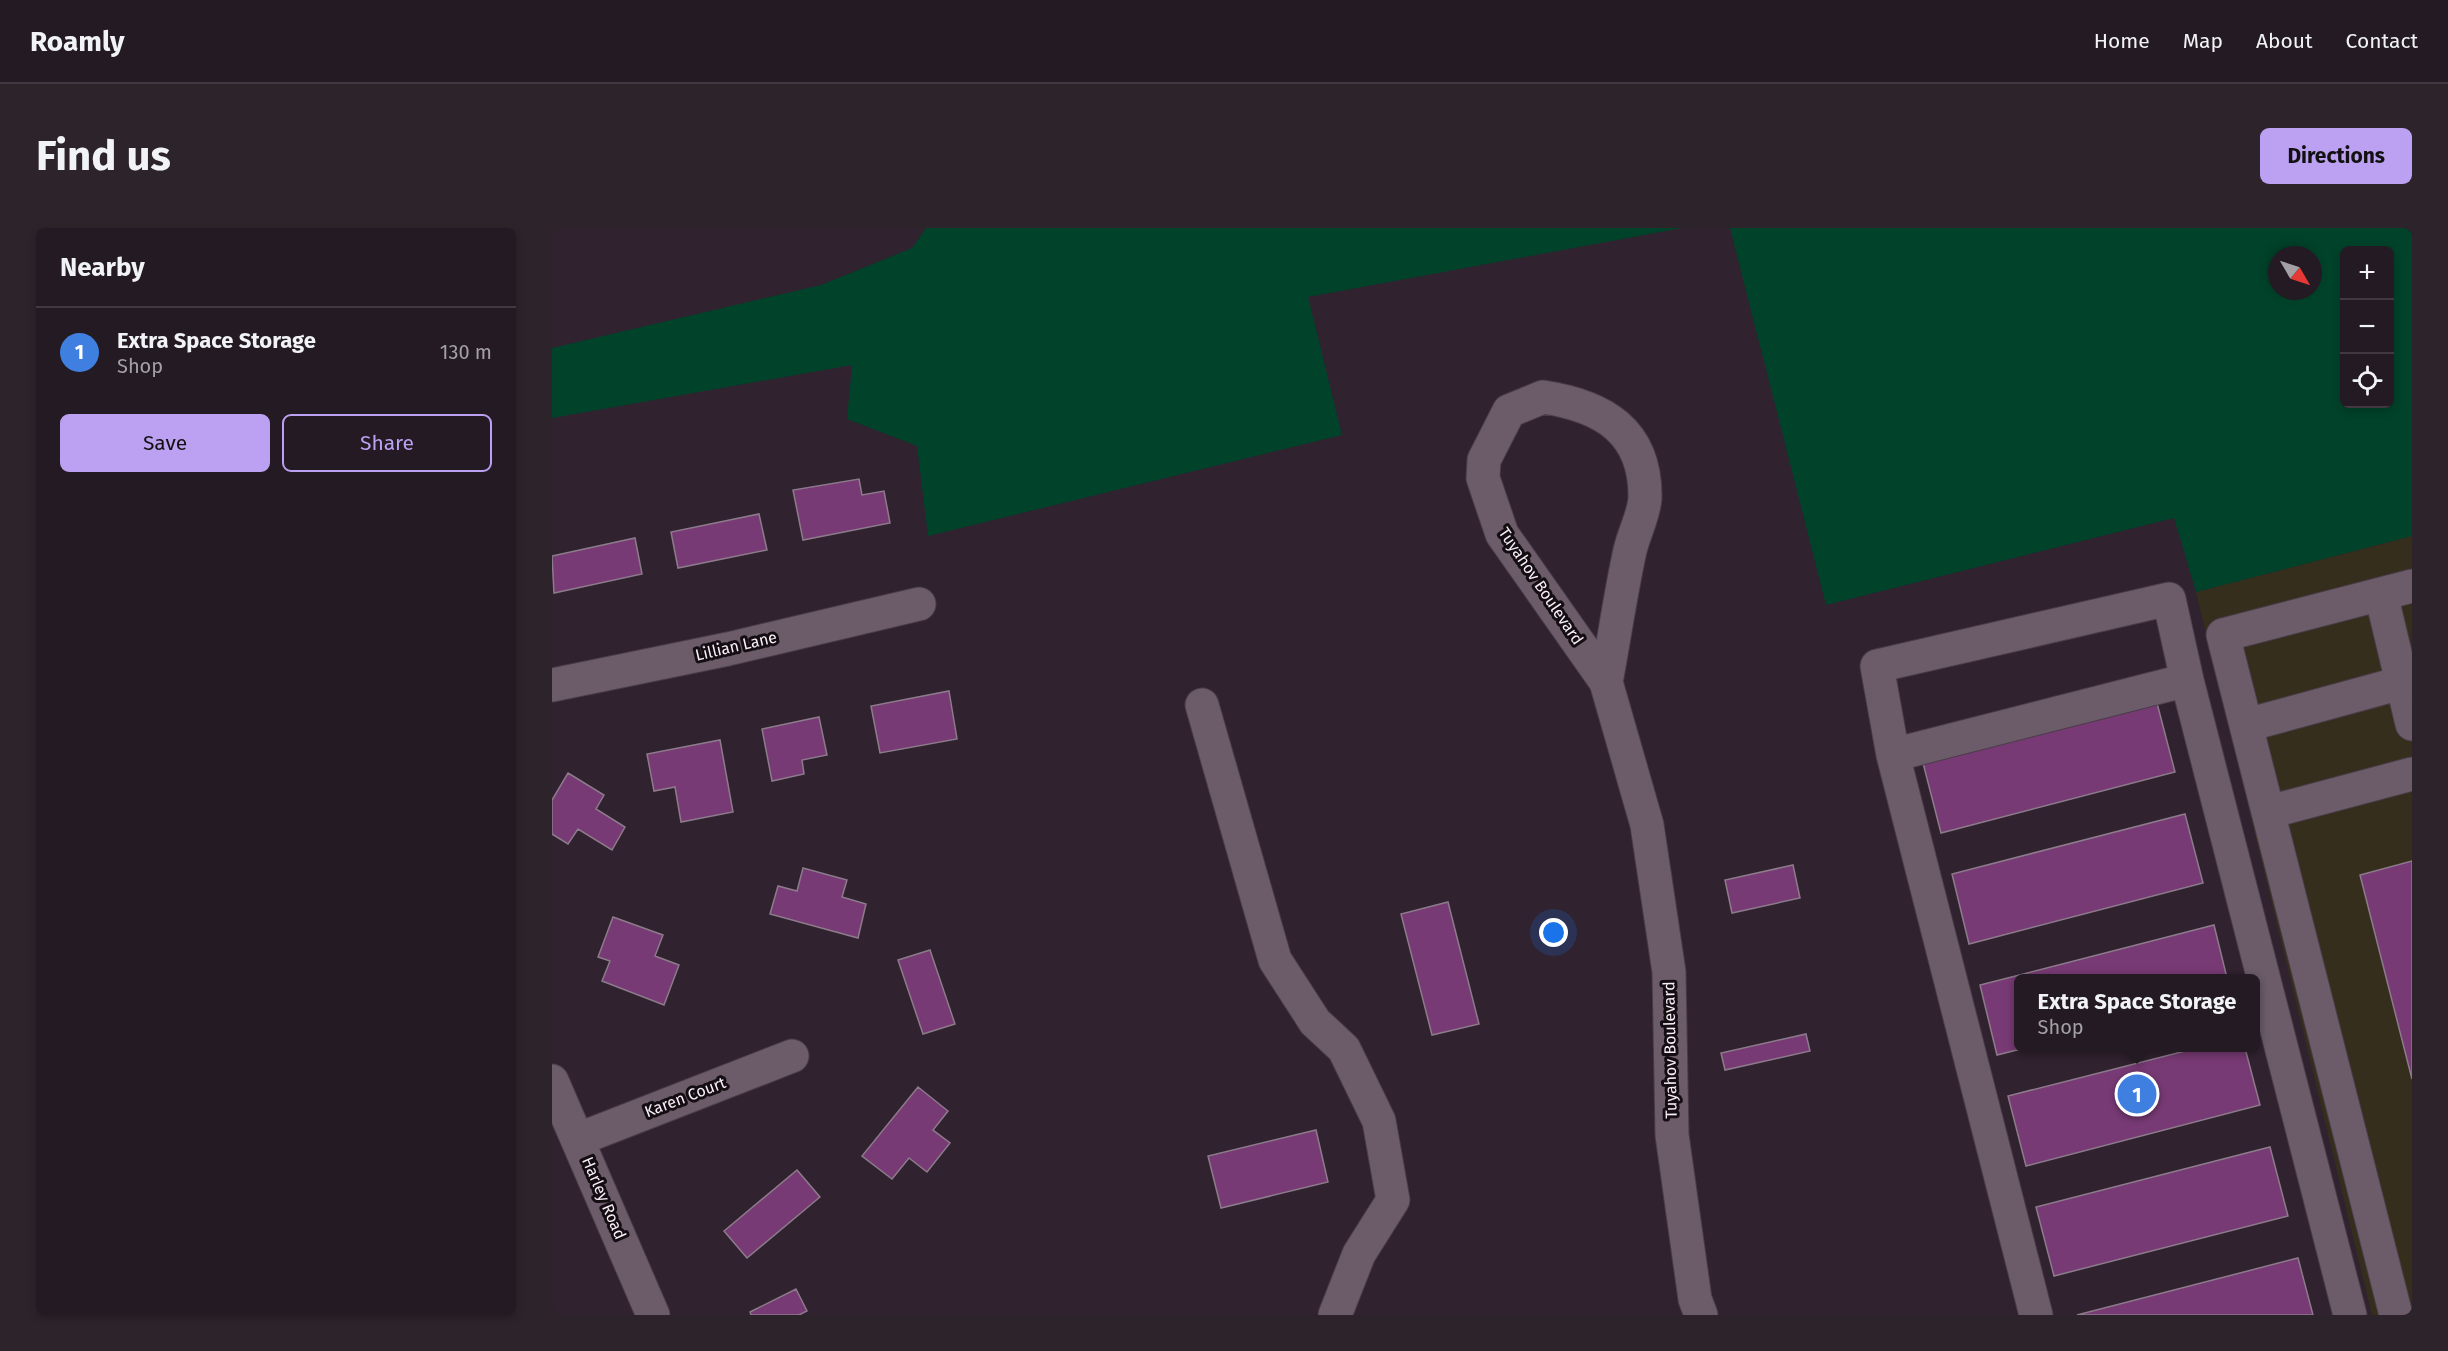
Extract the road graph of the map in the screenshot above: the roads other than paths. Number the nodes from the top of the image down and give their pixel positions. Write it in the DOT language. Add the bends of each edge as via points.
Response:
graph roads {
  1 [pos="2397,590"];
  2 [pos="919,604"];
  3 [pos="2187,680"];
  4 [pos="1606,682"];
  5 [pos="2407,682"];
  6 [pos="552,685"];
  7 [pos="1202,705"];
  8 [pos="2412,724"];
  9 [pos="2247,725"];
  10 [pos="1893,755"];
  11 [pos="2412,774"];
  12 [pos="2269,812"];
  13 [pos="792,1056"];
  14 [pos="552,1081"];
  15 [pos="579,1138"];
  16 [pos="653,1315"];
  17 [pos="1335,1315"];
  18 [pos="1701,1315"];
  19 [pos="2036,1315"];
  20 [pos="2350,1315"];
  21 [pos="2396,1315"];
  1 -- 5 [label="street"];
  1 -- 9 [label="street" via="2223,635"];
  2 -- 6 [label="street, Lillian Lane"];
  3 -- 10 [label="street"];
  3 -- 10 [label="street" via="2169,599 1877,666"];
  3 -- 20 [label="street"];
  4 -- 4 [label="street, Tuyahov Boulevard" via="1629,552 1645,499 1640,456 1613,420 1573,401 1543,397 1509,411 1484,460 1483,478 1502,534"];
  4 -- 18 [label="street, Tuyahov Boulevard" via="1647,825 1669,972 1672,1135 1695,1299"];
  5 -- 8 [label="street"];
  5 -- 9 [label="street"];
  7 -- 17 [label="street" via="1275,960 1316,1022 1344,1049 1379,1121 1393,1200 1359,1254"];
  9 -- 12 [label="street"];
  10 -- 19 [label="street"];
  11 -- 12 [label="street"];
  12 -- 21 [label="street"];
  13 -- 15 [label="street, Karen Court"];
  14 -- 15 [label="street, Harley Road"];
  15 -- 16 [label="street, Harley Road"];
}
